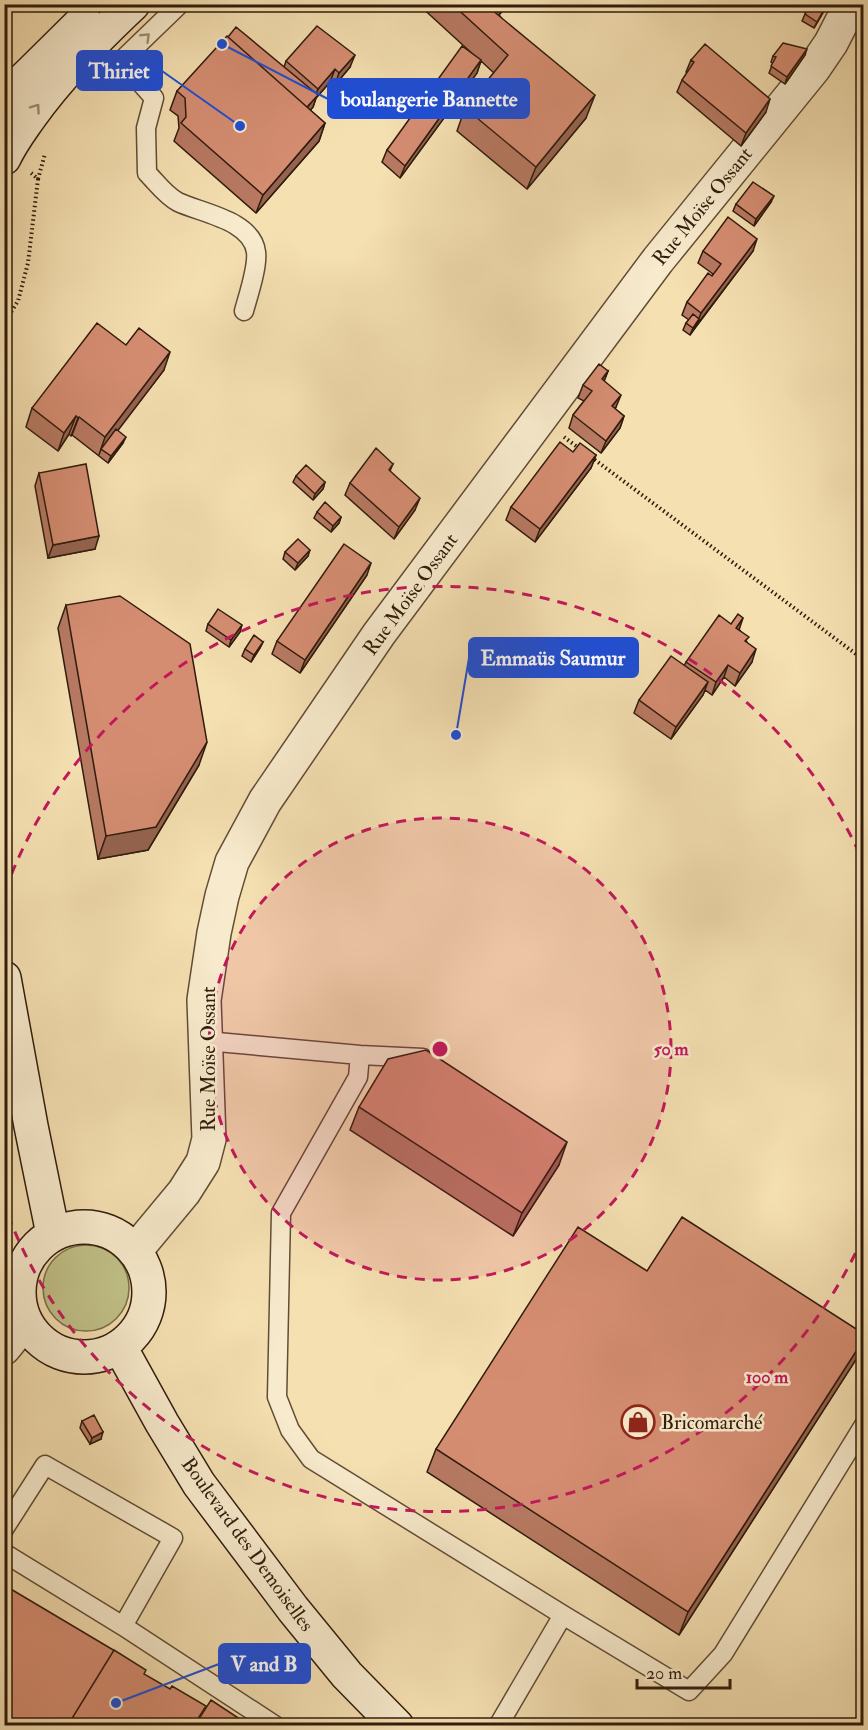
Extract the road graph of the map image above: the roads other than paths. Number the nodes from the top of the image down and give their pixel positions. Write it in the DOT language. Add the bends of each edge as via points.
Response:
graph roads {
  1 [pos="100,4"];
  2 [pos="133,4"];
  3 [pos="180,4"];
  4 [pos="851,4"];
  5 [pos="77,58"];
  6 [pos="120,62"];
  7 [pos="4,99"];
  8 [pos="6,154"];
  9 [pos="244,311"];
  10 [pos="4,978"];
  11 [pos="206,1041"];
  12 [pos="360,1055"];
  13 [pos="431,1058"];
  14 [pos="53,1234"];
  15 [pos="135,1251"];
  16 [pos="26,1322"];
  17 [pos="120,1347"];
  18 [pos="4,1348"];
  19 [pos="864,1425"];
  20 [pos="4,1529"];
  21 [pos="4,1553"];
  22 [pos="563,1615"];
  23 [pos="123,1626"];
  24 [pos="276,1725"];
  25 [pos="397,1725"];
  26 [pos="498,1725"];
  1 -- 7 [label="street"];
  2 -- 5 [label="street"];
  6 -- 3 [label="lane, one-way"];
  4 -- 11 [label="street, Rue Moïse Ossant" via="814,68 658,260 379,634 265,801 232,862 222,896 204,1000"];
  5 -- 6 [label="lane"];
  8 -- 5 [label="street, one-way" via="45,96"];
  6 -- 9 [label="lane" via="154,98 146,128 147,173 175,201 236,224 249,237 256,252"];
  10 -- 14 [label="street"];
  11 -- 12 [label="lane"];
  11 -- 15 [label="street, Rue Moïse Ossant" via="209,1139 202,1162 184,1192"];
  12 -- 13 [label="lane"];
  12 -- 22 [label="lane" via="358,1077 280,1213 277,1397 290,1430 311,1460"];
  14 -- 15 [label="street" via="78,1227 107,1231"];
  14 -- 16 [label="street" via="31,1253 19,1281 19,1303"];
  15 -- 17 [label="street" via="149,1286 148,1308 138,1329"];
  16 -- 17 [label="street" via="39,1341 66,1356 89,1358"];
  16 -- 18 [label="street"];
  17 -- 25 [label="street, Boulevard des Demoiselles" via="199,1484 347,1675"];
  19 -- 22 [label="lane" via="723,1654 688,1691"];
  20 -- 23 [label="lane" via="45,1465 173,1538"];
  21 -- 23 [label="lane"];
  22 -- 26 [label="lane"];
  23 -- 24 [label="lane"];
}
